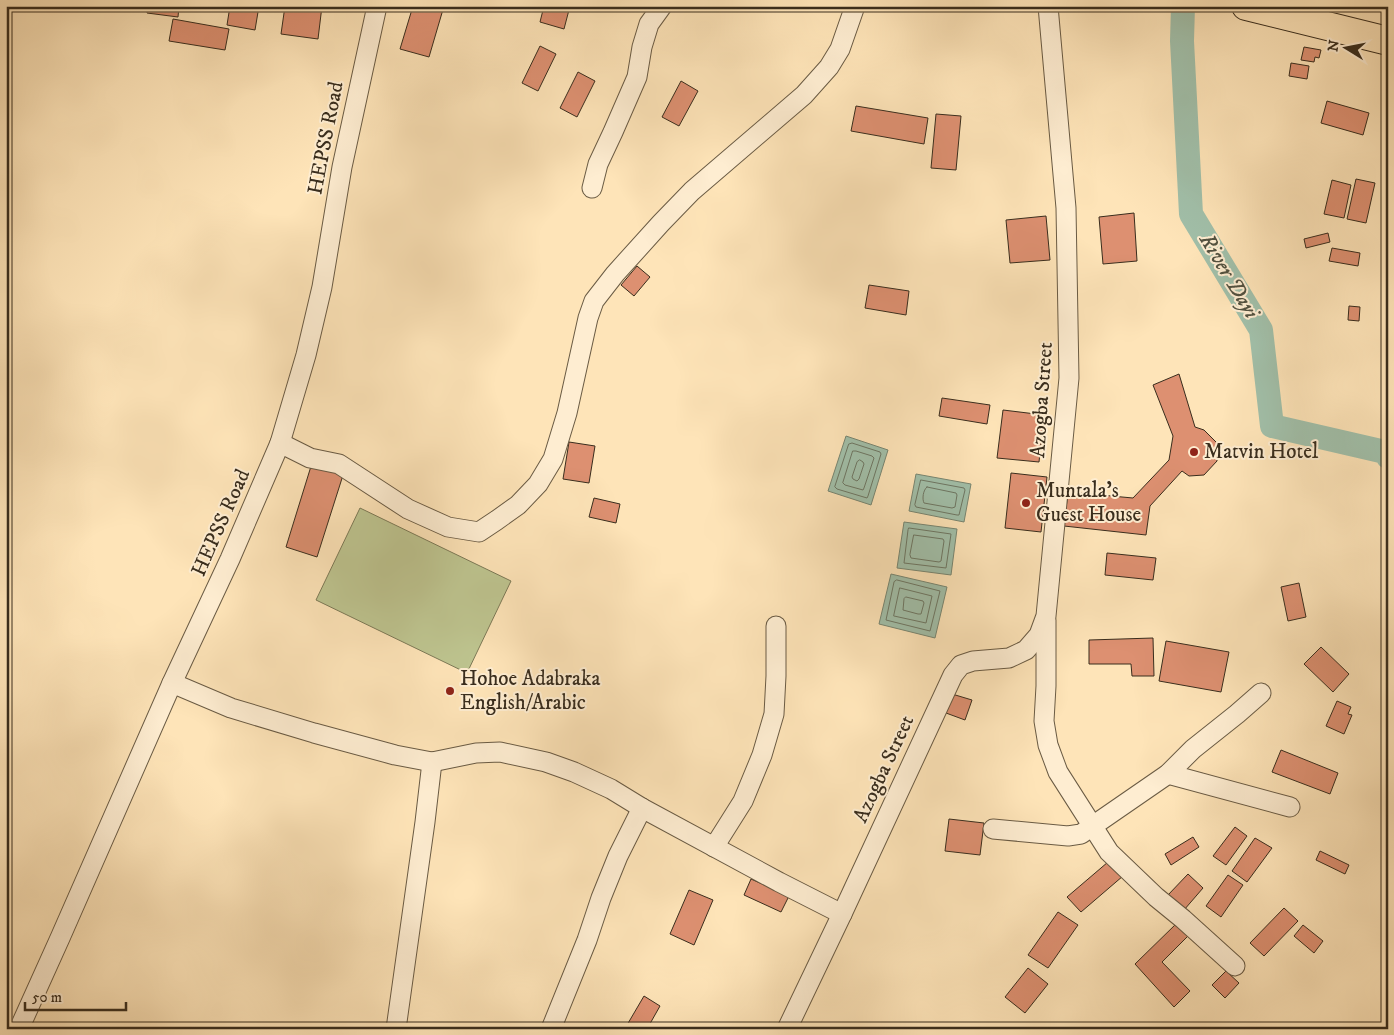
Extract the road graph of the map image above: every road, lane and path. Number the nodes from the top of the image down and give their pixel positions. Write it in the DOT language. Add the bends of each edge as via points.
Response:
graph roads {
  1 [pos="377,6"];
  2 [pos="662,6"];
  3 [pos="855,6"];
  4 [pos="1048,6"];
  5 [pos="1251,7"];
  6 [pos="1388,42"];
  7 [pos="592,188"];
  8 [pos="280,443"];
  9 [pos="1046,616"];
  10 [pos="776,626"];
  11 [pos="172,683"];
  12 [pos="1261,693"];
  13 [pos="432,762"];
  14 [pos="1168,774"];
  15 [pos="642,808"];
  16 [pos="1290,808"];
  17 [pos="1092,826"];
  18 [pos="993,829"];
  19 [pos="714,847"];
  20 [pos="842,914"];
  21 [pos="1235,966"];
  22 [pos="19,1029"];
  23 [pos="396,1029"];
  24 [pos="551,1029"];
  25 [pos="787,1029"];
  1 -- 8 [label="street, HEPSS Road" via="342,167 322,287"];
  2 -- 7 [label="street" via="649,24 637,77 598,164"];
  3 -- 8 [label="street" via="840,49 804,95 692,191 594,301 553,459 538,484 518,505 478,532 448,527 408,509 339,464 310,458"];
  4 -- 9 [label="street, Azogba Street" via="1066,208 1069,378"];
  5 -- 6 [label="highway"];
  8 -- 11 [label="street, HEPSS Road"];
  9 -- 17 [label="street" via="1044,721 1048,745 1058,772"];
  9 -- 20 [label="street, Azogba Street" via="1039,635 1026,650 1008,658 961,665 953,675"];
  10 -- 19 [label="street" via="774,714 743,801"];
  11 -- 13 [label="street" via="231,708 351,744"];
  11 -- 22 [label="street, HEPSS Road"];
  12 -- 14 [label="street"];
  13 -- 15 [label="street" via="476,753 500,752 528,757 574,772"];
  13 -- 23 [label="street"];
  14 -- 16 [label="street"];
  14 -- 17 [label="street"];
  15 -- 19 [label="street"];
  15 -- 24 [label="street" via="614,864"];
  17 -- 18 [label="street" via="1074,836"];
  17 -- 21 [label="street" via="1109,852 1132,875"];
  19 -- 20 [label="street"];
  20 -- 25 [label="street, Azogba Street"];
}
